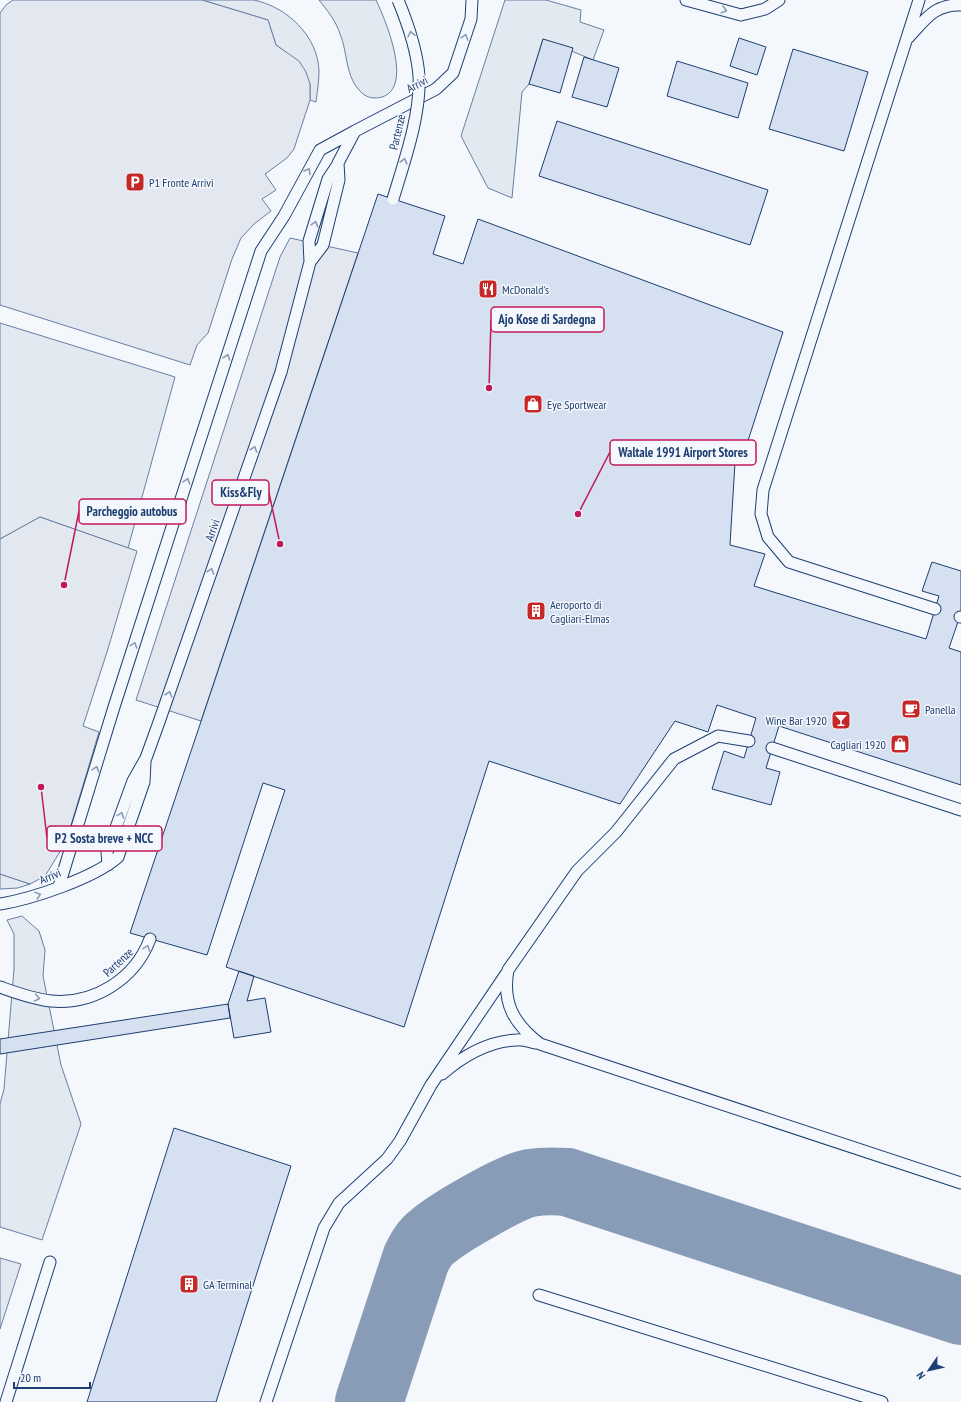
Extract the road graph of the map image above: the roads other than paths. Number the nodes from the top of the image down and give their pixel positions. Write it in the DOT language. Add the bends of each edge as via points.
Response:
graph roads {
  1 [pos="398,0"];
  2 [pos="472,0"];
  3 [pos="479,0"];
  4 [pos="686,0"];
  5 [pos="779,0"];
  6 [pos="920,0"];
  7 [pos="961,5"];
  8 [pos="471,19"];
  9 [pos="907,39"];
  10 [pos="355,131"];
  11 [pos="393,199"];
  12 [pos="935,609"];
  13 [pos="749,741"];
  14 [pos="772,748"];
  15 [pos="961,810"];
  16 [pos="59,886"];
  17 [pos="0,904"];
  18 [pos="150,939"];
  19 [pos="508,970"];
  20 [pos="0,987"];
  21 [pos="540,1044"];
  22 [pos="431,1084"];
  23 [pos="961,1183"];
  24 [pos="50,1262"];
  25 [pos="539,1295"];
  26 [pos="866,1399"];
  27 [pos="6,1402"];
  28 [pos="266,1402"];
  29 [pos="882,1402"];
  11 -- 1 [label="lane, Partenze, one-way, bridge" via="409,143 419,77 409,26"];
  2 -- 8 [label="lane, Arrivi"];
  3 -- 8 [label="lane"];
  4 -- 5 [label="lane, one-way" via="741,15 765,9"];
  6 -- 9 [label="lane"];
  7 -- 9 [label="lane" via="948,4 933,12"];
  10 -- 8 [label="lane, Arrivi, one-way" via="436,89 453,73"];
  9 -- 12 [label="lane" via="763,490 761,514 768,537 789,562"];
  16 -- 10 [label="lane, one-way" via="261,251 284,216 320,150"];
  16 -- 10 [label="lane, Arrivi, one-way" via="108,865 118,857 144,782 146,758 281,372 310,262 323,245 339,180 338,164"];
  13 -- 19 [label="lane" via="718,736 674,759 616,832 577,871"];
  14 -- 15 [label="lane"];
  17 -- 16 [label="lane, Arrivi, one-way" via="18,901"];
  20 -- 18 [label="lane, Partenze, one-way" via="52,1001 93,995 123,978 144,954"];
  19 -- 21 [label="lane" via="505,986 508,1003 516,1022"];
  19 -- 22 [label="lane"];
  21 -- 22 [label="lane" via="519,1040 489,1046 456,1063"];
  21 -- 23 [label="lane"];
  22 -- 28 [label="lane" via="400,1141 387,1159 339,1204 324,1228"];
  24 -- 27 [label="lane"];
  25 -- 26 [label="lane"];
  26 -- 29 [label="lane"];
}
